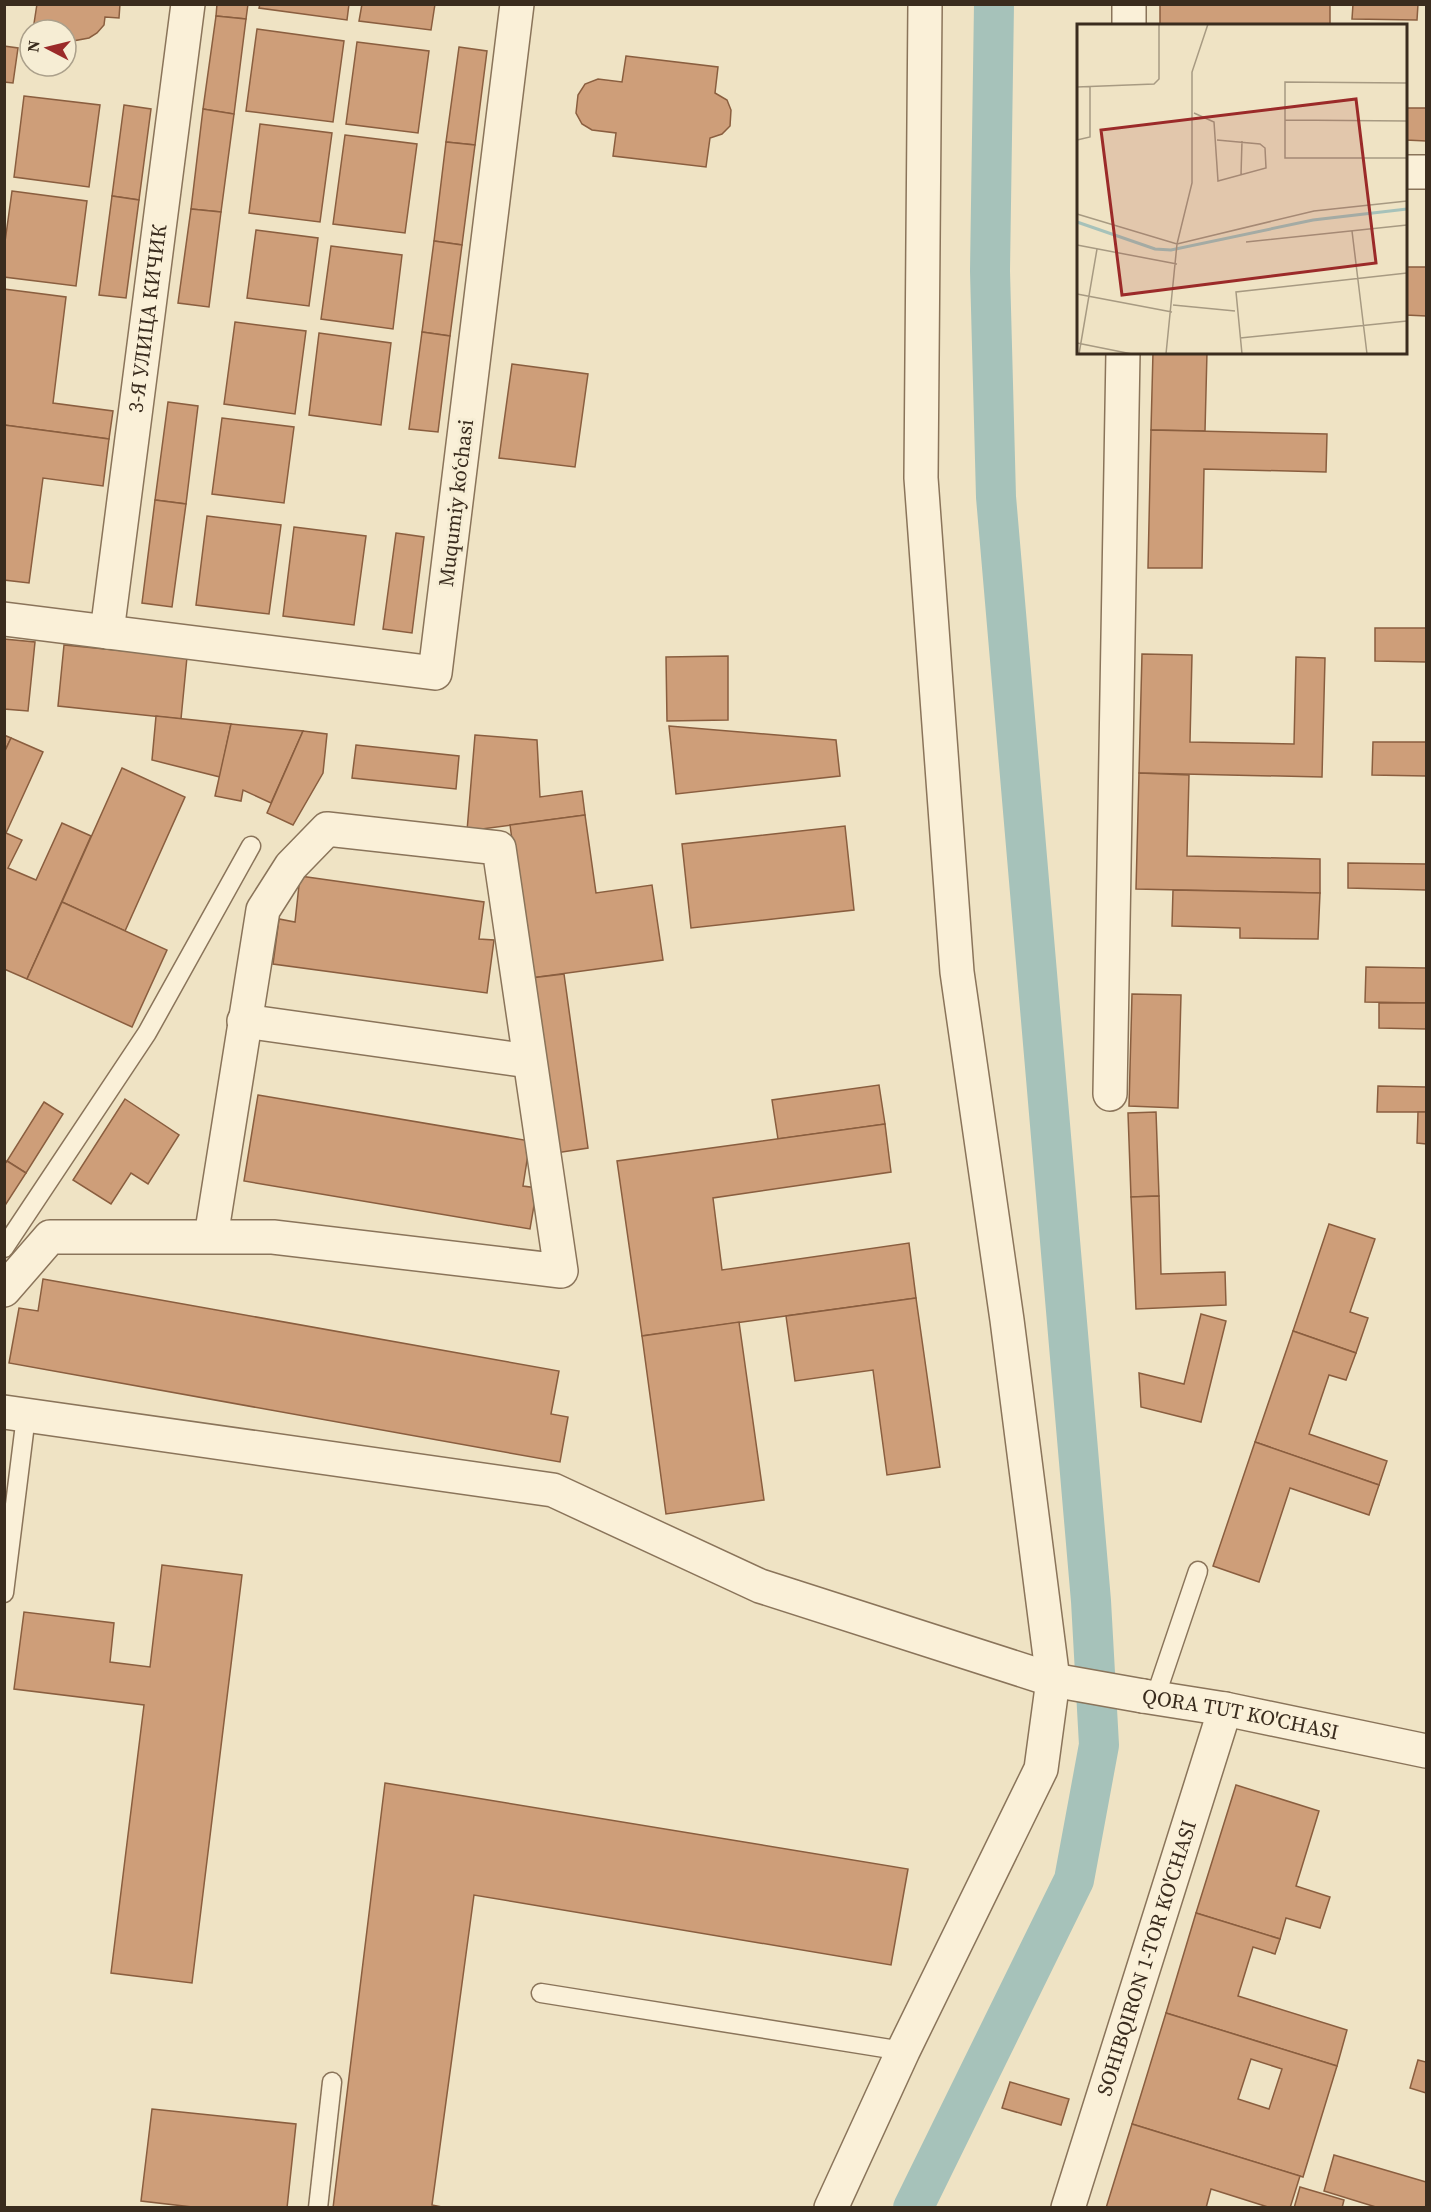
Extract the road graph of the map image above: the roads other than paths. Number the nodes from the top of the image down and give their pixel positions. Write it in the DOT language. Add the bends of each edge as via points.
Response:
graph roads {
  1 [pos="188,4"];
  2 [pos="516,4"];
  3 [pos="924,4"];
  4 [pos="1129,4"];
  5 [pos="1129,24"];
  6 [pos="1407,172"];
  7 [pos="1426,172"];
  8 [pos="1123,354"];
  9 [pos="4,619"];
  10 [pos="107,633"];
  11 [pos="251,846"];
  12 [pos="244,1021"];
  13 [pos="529,1061"];
  14 [pos="1110,1094"];
  15 [pos="212,1237"];
  16 [pos="4,1248"];
  17 [pos="4,1290"];
  18 [pos="15,1414"];
  19 [pos="1198,1571"];
  20 [pos="4,1593"];
  21 [pos="1055,1681"];
  22 [pos="1149,1697"];
  23 [pos="1225,1709"];
  24 [pos="1426,1751"];
  25 [pos="541,1993"];
  26 [pos="903,2051"];
  27 [pos="332,2082"];
  28 [pos="318,2208"];
  29 [pos="831,2208"];
  30 [pos="1068,2208"];
  1 -- 10 [label="street, 3-Я УЛИЦА КИЧИК"];
  2 -- 10 [label="street, Muqumiy koʻchasi" via="435,673"];
  3 -- 21 [label="street" via="921,478 957,972"];
  4 -- 5 [label="street"];
  6 -- 7 [label="street"];
  8 -- 14 [label="street"];
  9 -- 10 [label="street"];
  11 -- 16 [label="lane" via="147,1033"];
  12 -- 13 [label="street"];
  12 -- 13 [label="street" via="263,910 291,866 327,829 499,848"];
  12 -- 15 [label="street"];
  13 -- 15 [label="street" via="561,1271 273,1237"];
  15 -- 17 [label="street" via="50,1237"];
  18 -- 20 [label="lane"];
  18 -- 21 [label="street, QORA TUT KO'CHASI" via="553,1490 760,1586"];
  19 -- 22 [label="lane"];
  21 -- 22 [label="street, QORA TUT KO'CHASI"];
  21 -- 26 [label="street" via="1041,1769"];
  22 -- 23 [label="street, QORA TUT KO'CHASI"];
  23 -- 24 [label="street, QORA TUT KO'CHASI"];
  23 -- 30 [label="street, SOHIBQIRON 1-TOR KO'CHASI"];
  25 -- 26 [label="lane"];
  26 -- 29 [label="street"];
  27 -- 28 [label="lane"];
}
